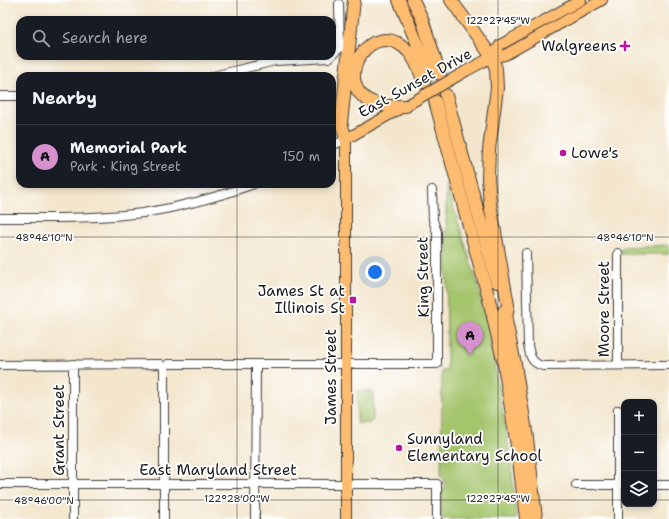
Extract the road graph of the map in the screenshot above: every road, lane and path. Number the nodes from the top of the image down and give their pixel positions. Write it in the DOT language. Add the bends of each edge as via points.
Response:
graph roads {
  1 [pos="354,0"];
  2 [pos="399,0"];
  3 [pos="413,0"];
  4 [pos="451,0"];
  5 [pos="581,0"];
  6 [pos="602,0"];
  7 [pos="339,4"];
  8 [pos="336,51"];
  9 [pos="492,57"];
  10 [pos="293,60"];
  11 [pos="230,72"];
  12 [pos="354,73"];
  13 [pos="431,78"];
  14 [pos="0,96"];
  15 [pos="16,96"];
  16 [pos="446,96"];
  17 [pos="435,101"];
  18 [pos="407,105"];
  19 [pos="346,139"];
  20 [pos="336,144"];
  21 [pos="242,188"];
  22 [pos="432,190"];
  23 [pos="0,218"];
  24 [pos="526,253"];
  25 [pos="618,253"];
  26 [pos="506,320"];
  27 [pos="0,364"];
  28 [pos="73,364"];
  29 [pos="256,364"];
  30 [pos="346,364"];
  31 [pos="669,365"];
  32 [pos="164,366"];
  33 [pos="618,366"];
  34 [pos="510,370"];
  35 [pos="618,410"];
  36 [pos="0,484"];
  37 [pos="73,484"];
  38 [pos="164,484"];
  39 [pos="256,484"];
  40 [pos="346,484"];
  41 [pos="576,485"];
  42 [pos="621,485"];
  43 [pos="657,485"];
  44 [pos="669,485"];
  45 [pos="73,519"];
  46 [pos="164,519"];
  47 [pos="255,519"];
  48 [pos="346,519"];
  49 [pos="437,519"];
  50 [pos="526,519"];
  51 [pos="536,519"];
  52 [pos="618,519"];
  1 -- 19 [label="highway" via="341,123"];
  2 -- 13 [label="highway"];
  3 -- 13 [label="highway" via="422,19"];
  4 -- 9 [label="highway"];
  5 -- 9 [label="main road, East Sunset Drive" via="500,45"];
  6 -- 9 [label="main road, East Sunset Drive" via="505,55"];
  7 -- 8 [label="street" via="340,48"];
  9 -- 18 [label="main road, East Sunset Drive, bridge"];
  9 -- 26 [label="highway" via="496,68 497,88 488,178 490,204 508,305"];
  10 -- 11 [label="street" via="275,61"];
  12 -- 13 [label="highway" via="366,48 383,40 402,45"];
  12 -- 18 [label="highway" via="358,90 371,102"];
  12 -- 19 [label="highway"];
  14 -- 15 [label="street"];
  16 -- 26 [label="highway"];
  17 -- 34 [label="highway"];
  18 -- 19 [label="main road, East Sunset Drive"];
  19 -- 20 [label="street, East Sunset Drive"];
  19 -- 30 [label="main road, James Street"];
  21 -- 23 [label="street" via="210,199 143,213 79,218"];
  22 -- 30 [label="street, King Street" via="432,220 437,232 437,364"];
  24 -- 33 [label="street" via="530,356 533,361 543,366"];
  25 -- 33 [label="street, Moore Street"];
  26 -- 34 [label="highway"];
  27 -- 28 [label="street"];
  28 -- 32 [label="street"];
  28 -- 37 [label="street, Grant Street"];
  29 -- 30 [label="street"];
  29 -- 32 [label="street"];
  29 -- 39 [label="street"];
  30 -- 40 [label="main road, James Street"];
  31 -- 33 [label="street"];
  32 -- 38 [label="street"];
  34 -- 50 [label="highway"];
  34 -- 51 [label="highway" via="527,438"];
  35 -- 42 [label="street"];
  36 -- 37 [label="street, East Maryland Street"];
  37 -- 38 [label="street, East Maryland Street"];
  37 -- 45 [label="street, Grant Street"];
  38 -- 39 [label="street, East Maryland Street"];
  38 -- 46 [label="street"];
  39 -- 40 [label="street, East Maryland Street"];
  39 -- 47 [label="street"];
  40 -- 48 [label="main road, James Street"];
  40 -- 49 [label="street, East Maryland Street" via="436,484"];
  41 -- 42 [label="street"];
  42 -- 52 [label="street"];
  43 -- 44 [label="street"];
}
